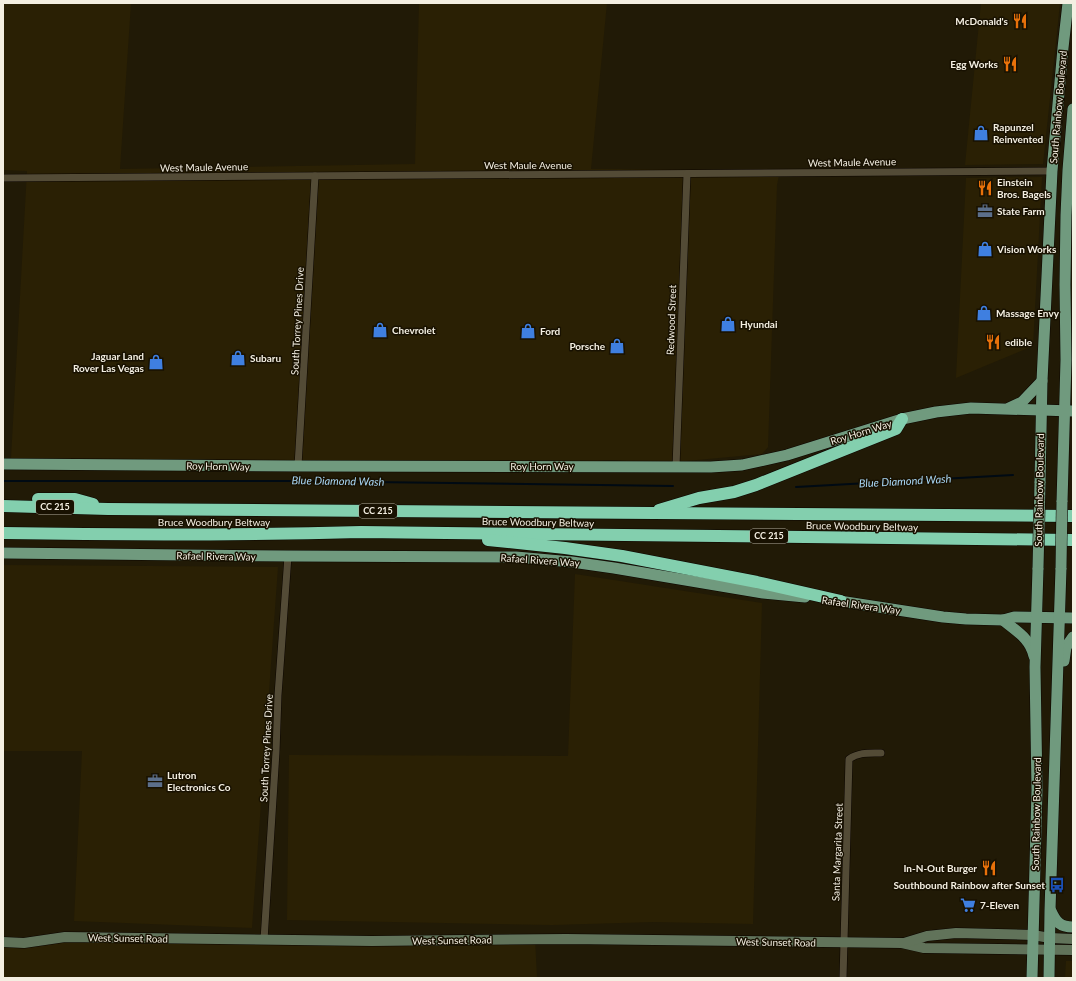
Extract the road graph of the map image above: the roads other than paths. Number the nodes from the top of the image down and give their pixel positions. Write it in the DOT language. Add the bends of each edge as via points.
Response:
graph roads {
  1 [pos="1068,3"];
  2 [pos="1073,110"];
  3 [pos="1056,133"];
  4 [pos="1071,170"];
  5 [pos="1052,171"];
  6 [pos="686,174"];
  7 [pos="315,176"];
  8 [pos="3,178"];
  9 [pos="1066,215"];
  10 [pos="1042,381"];
  11 [pos="1008,409"];
  12 [pos="1041,410"];
  13 [pos="1069,411"];
  14 [pos="902,419"];
  15 [pos="3,464"];
  16 [pos="298,466"];
  17 [pos="676,467"];
  18 [pos="3,498"];
  19 [pos="3,506"];
  20 [pos="108,509"];
  21 [pos="648,513"];
  22 [pos="1073,516"];
  23 [pos="3,533"];
  24 [pos="466,533"];
  25 [pos="1073,540"];
  26 [pos="3,553"];
  27 [pos="288,556"];
  28 [pos="841,601"];
  29 [pos="1036,618"];
  30 [pos="1060,618"];
  31 [pos="1073,618"];
  32 [pos="1003,620"];
  33 [pos="1073,637"];
  34 [pos="1035,667"];
  35 [pos="1056,733"];
  36 [pos="881,753"];
  37 [pos="1050,910"];
  38 [pos="1073,927"];
  39 [pos="1033,935"];
  40 [pos="1050,938"];
  41 [pos="1073,939"];
  42 [pos="264,940"];
  43 [pos="3,942"];
  44 [pos="844,943"];
  45 [pos="902,943"];
  46 [pos="1032,950"];
  47 [pos="1050,950"];
  48 [pos="1073,950"];
  49 [pos="843,978"];
  50 [pos="1032,978"];
  51 [pos="1049,978"];
  1 -- 3 [label="main road, South Rainbow Boulevard"];
  2 -- 4 [label="main road, South Rainbow Boulevard"];
  3 -- 4 [label="main road" via="1061,155 1060,166 1063,170"];
  3 -- 5 [label="main road, South Rainbow Boulevard"];
  4 -- 9 [label="main road, South Rainbow Boulevard"];
  5 -- 6 [label="street, West Maule Avenue"];
  5 -- 9 [label="main road" via="1058,174"];
  5 -- 10 [label="main road, South Rainbow Boulevard"];
  6 -- 7 [label="street, West Maule Avenue"];
  6 -- 17 [label="street, Redwood Street"];
  7 -- 8 [label="street, West Maule Avenue"];
  7 -- 16 [label="street, South Torrey Pines Drive"];
  9 -- 13 [label="main road, South Rainbow Boulevard"];
  10 -- 11 [label="main road" via="1022,402"];
  10 -- 12 [label="main road, South Rainbow Boulevard"];
  11 -- 12 [label="main road, Roy Horn Way"];
  11 -- 14 [label="main road, Roy Horn Way" via="954,409"];
  12 -- 13 [label="main road, Roy Horn Way"];
  12 -- 29 [label="main road, South Rainbow Boulevard, bridge"];
  13 -- 30 [label="main road, South Rainbow Boulevard, bridge" via="1063,483"];
  14 -- 17 [label="main road, Roy Horn Way" via="787,455 742,464"];
  14 -- 21 [label="highway" via="896,429 756,485"];
  15 -- 16 [label="main road, Roy Horn Way"];
  16 -- 17 [label="main road, Roy Horn Way"];
  18 -- 20 [label="highway" via="75,499"];
  19 -- 20 [label="highway, Bruce Woodbury Beltway / CC 215"];
  20 -- 21 [label="highway, Bruce Woodbury Beltway / CC 215"];
  21 -- 22 [label="highway, Bruce Woodbury Beltway / CC 215"];
  23 -- 24 [label="highway, Bruce Woodbury Beltway / CC 215"];
  24 -- 25 [label="highway, Bruce Woodbury Beltway / CC 215"];
  24 -- 28 [label="highway" via="489,541 622,556"];
  26 -- 27 [label="main road, Rafael Rivera Way"];
  27 -- 28 [label="main road, Rafael Rivera Way" via="516,557 572,562 763,593"];
  27 -- 42 [label="street, South Torrey Pines Drive"];
  28 -- 32 [label="main road, Rafael Rivera Way" via="943,617"];
  29 -- 30 [label="main road, Rafael Rivera Way"];
  29 -- 32 [label="main road, Rafael Rivera Way" via="1014,617"];
  29 -- 34 [label="main road, South Rainbow Boulevard"];
  30 -- 31 [label="main road, Rafael Rivera Way"];
  30 -- 35 [label="main road, South Rainbow Boulevard"];
  32 -- 34 [label="main road" via="1027,640 1033,651"];
  33 -- 35 [label="main road" via="1066,647 1064,656 1062,706"];
  34 -- 39 [label="main road, South Rainbow Boulevard" via="1037,790"];
  35 -- 37 [label="main road, South Rainbow Boulevard"];
  36 -- 44 [label="street, Santa Margarita Street" via="865,753 850,759"];
  37 -- 38 [label="main road" via="1055,920 1064,927"];
  37 -- 40 [label="main road, South Rainbow Boulevard"];
  39 -- 40 [label="main road, West Sunset Road"];
  39 -- 45 [label="main road, West Sunset Road" via="956,933 927,936"];
  39 -- 46 [label="main road, South Rainbow Boulevard"];
  40 -- 41 [label="main road, West Sunset Road"];
  40 -- 47 [label="main road, South Rainbow Boulevard"];
  42 -- 43 [label="main road, West Sunset Road" via="65,937 24,943"];
  42 -- 44 [label="main road, West Sunset Road" via="372,942 566,939"];
  44 -- 45 [label="main road, West Sunset Road"];
  44 -- 49 [label="street, Santa Margarita Street"];
  45 -- 46 [label="main road, West Sunset Road" via="924,948"];
  46 -- 47 [label="main road, West Sunset Road"];
  46 -- 50 [label="main road, South Rainbow Boulevard"];
  47 -- 48 [label="main road, West Sunset Road"];
  47 -- 51 [label="main road, South Rainbow Boulevard"];
}
